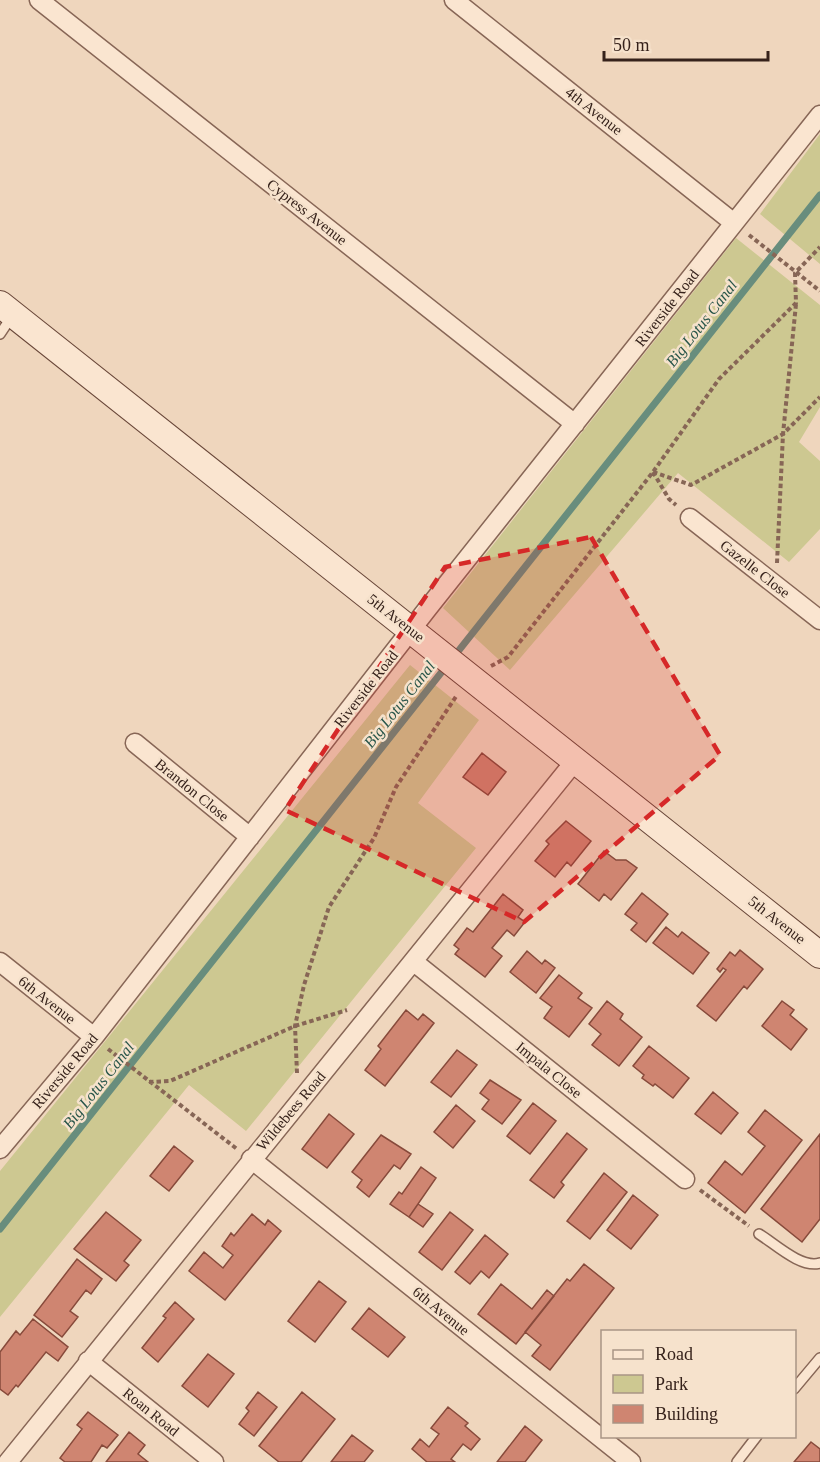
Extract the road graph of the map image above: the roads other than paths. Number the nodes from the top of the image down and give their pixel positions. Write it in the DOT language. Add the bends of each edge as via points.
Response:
graph roads {
  1 [pos="39,0"];
  2 [pos="454,0"];
  3 [pos="820,115"];
  4 [pos="734,223"];
  5 [pos="4,317"];
  6 [pos="575,424"];
  7 [pos="690,518"];
  8 [pos="820,620"];
  9 [pos="411,631"];
  10 [pos="135,743"];
  11 [pos="575,760"];
  12 [pos="250,837"];
  13 [pos="820,955"];
  14 [pos="0,962"];
  15 [pos="414,962"];
  16 [pos="94,1037"];
  17 [pos="0,1149"];
  18 [pos="251,1159"];
  19 [pos="685,1179"];
  20 [pos="759,1234"];
  21 [pos="820,1263"];
  22 [pos="820,1358"];
  23 [pos="88,1361"];
  24 [pos="796,1388"];
  25 [pos="756,1438"];
  26 [pos="8,1462"];
  27 [pos="214,1462"];
  28 [pos="631,1462"];
  29 [pos="737,1462"];
  1 -- 6 [label="street, Cypress Avenue"];
  2 -- 4 [label="street, 4th Avenue"];
  3 -- 4 [label="street, Riverside Road"];
  4 -- 6 [label="street, Riverside Road"];
  5 -- 9 [label="main road, 5th Avenue"];
  6 -- 9 [label="street, Riverside Road"];
  7 -- 8 [label="street, Gazelle Close"];
  9 -- 11 [label="main road, 5th Avenue"];
  9 -- 12 [label="street, Riverside Road"];
  10 -- 12 [label="street, Brandon Close"];
  11 -- 13 [label="main road, 5th Avenue"];
  11 -- 15 [label="street, Wildebees Road"];
  12 -- 16 [label="street, Riverside Road"];
  14 -- 16 [label="street, 6th Avenue"];
  15 -- 18 [label="street, Wildebees Road"];
  15 -- 19 [label="street, Impala Close"];
  16 -- 17 [label="street, Riverside Road"];
  18 -- 23 [label="street, Wildebees Road"];
  18 -- 28 [label="street, 6th Avenue"];
  20 -- 21 [label="lane" via="802,1261"];
  22 -- 24 [label="lane"];
  23 -- 26 [label="street, Wildebees Road"];
  23 -- 27 [label="street, Roan Road"];
  25 -- 29 [label="lane"];
}
